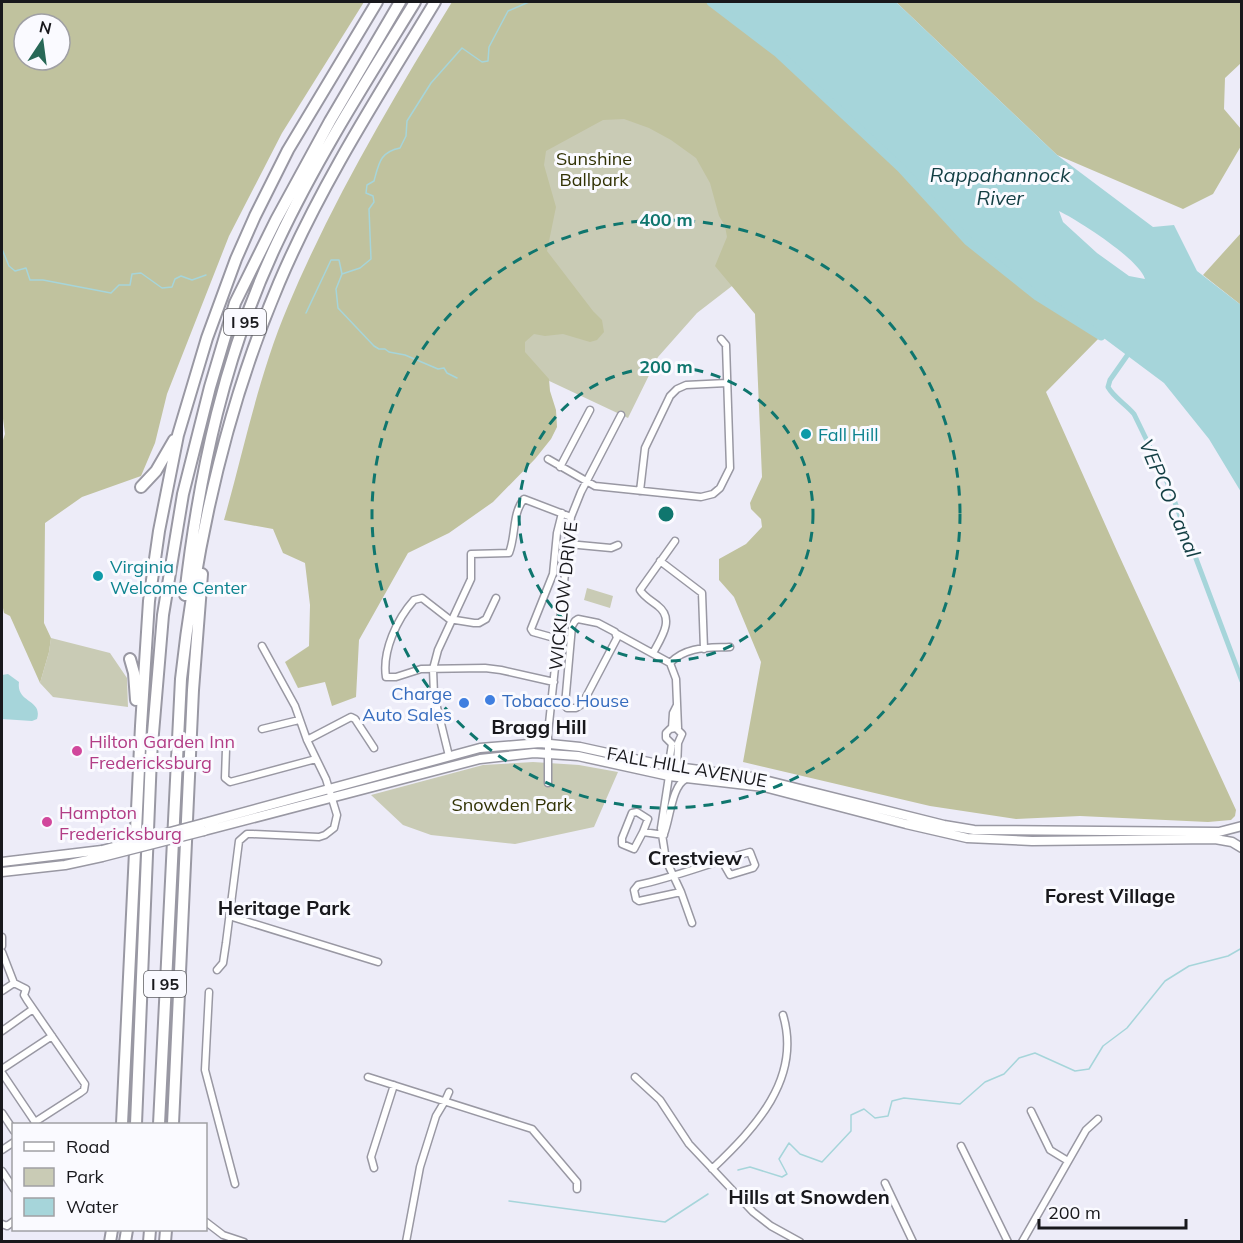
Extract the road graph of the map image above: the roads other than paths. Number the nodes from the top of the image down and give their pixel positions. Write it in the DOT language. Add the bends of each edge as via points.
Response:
graph roads {
  1 [pos="377,2"];
  2 [pos="400,2"];
  3 [pos="415,2"];
  4 [pos="435,2"];
  5 [pos="721,339"];
  6 [pos="727,383"];
  7 [pos="590,410"];
  8 [pos="621,415"];
  9 [pos="178,435"];
  10 [pos="548,459"];
  11 [pos="560,467"];
  12 [pos="586,482"];
  13 [pos="141,487"];
  14 [pos="212,489"];
  15 [pos="640,491"];
  16 [pos="562,513"];
  17 [pos="571,517"];
  18 [pos="675,541"];
  19 [pos="568,544"];
  20 [pos="618,545"];
  21 [pos="660,561"];
  22 [pos="496,598"];
  23 [pos="452,620"];
  24 [pos="617,634"];
  25 [pos="558,639"];
  26 [pos="262,646"];
  27 [pos="730,647"];
  28 [pos="704,649"];
  29 [pos="653,652"];
  30 [pos="130,660"];
  31 [pos="670,663"];
  32 [pos="433,669"];
  33 [pos="181,679"];
  34 [pos="554,682"];
  35 [pos="299,720"];
  36 [pos="141,726"];
  37 [pos="675,728"];
  38 [pos="262,729"];
  39 [pos="307,740"];
  40 [pos="548,743"];
  41 [pos="675,743"];
  42 [pos="374,748"];
  43 [pos="226,749"];
  44 [pos="548,753"];
  45 [pos="449,756"];
  46 [pos="316,759"];
  47 [pos="662,765"];
  48 [pos="677,768"];
  49 [pos="669,776"];
  50 [pos="687,778"];
  51 [pos="548,783"];
  52 [pos="329,788"];
  53 [pos="332,797"];
  54 [pos="204,827"];
  55 [pos="1240,827"];
  56 [pos="644,832"];
  57 [pos="664,835"];
  58 [pos="1172,840"];
  59 [pos="1239,847"];
  60 [pos="102,853"];
  61 [pos="1242,855"];
  62 [pos="722,861"];
  63 [pos="2,862"];
  64 [pos="2,872"];
  65 [pos="674,876"];
  66 [pos="681,892"];
  67 [pos="229,916"];
  68 [pos="692,923"];
  69 [pos="2,937"];
  70 [pos="2,946"];
  71 [pos="2,952"];
  72 [pos="378,962"];
  73 [pos="4,967"];
  74 [pos="217,970"];
  75 [pos="14,983"];
  76 [pos="2,989"];
  77 [pos="209,992"];
  78 [pos="33,1009"];
  79 [pos="783,1015"];
  80 [pos="2,1031"];
  81 [pos="52,1036"];
  82 [pos="2,1071"];
  83 [pos="368,1077"];
  84 [pos="636,1077"];
  85 [pos="393,1085"];
  86 [pos="448,1092"];
  87 [pos="445,1101"];
  88 [pos="1031,1111"];
  89 [pos="2,1113"];
  90 [pos="1098,1119"];
  91 [pos="34,1123"];
  92 [pos="122,1123"];
  93 [pos="136,1123"];
  94 [pos="159,1123"];
  95 [pos="173,1123"];
  96 [pos="12,1128"];
  97 [pos="961,1146"];
  98 [pos="1068,1161"];
  99 [pos="374,1168"];
  100 [pos="712,1170"];
  101 [pos="2,1171"];
  102 [pos="236,1184"];
  103 [pos="885,1184"];
  104 [pos="12,1186"];
  105 [pos="577,1189"];
  106 [pos="207,1223"];
  107 [pos="236,1240"];
  108 [pos="910,1240"];
  109 [pos="244,1242"];
  110 [pos="406,1242"];
  111 [pos="800,1242"];
  112 [pos="1008,1242"];
  113 [pos="1022,1242"];
  1 -- 9 [label="highway, I 95" via="288,150 255,216 207,338"];
  2 -- 93 [label="highway, I 95" via="335,111 235,303 183,494 163,615 151,757"];
  3 -- 33 [label="highway, I 95" via="340,125 278,241 252,302 216,414 202,476 185,592"];
  4 -- 14 [label="highway, I 95" via="337,164 279,283 249,362"];
  5 -- 6 [label="street" via="726,345"];
  6 -- 15 [label="street" via="686,385 670,396 645,448"];
  6 -- 15 [label="street" via="730,468 720,488 701,497"];
  7 -- 11 [label="street"];
  8 -- 12 [label="street, WICKLOW DRIVE"];
  9 -- 13 [label="highway"];
  9 -- 36 [label="highway, I 95" via="149,601"];
  10 -- 11 [label="street"];
  11 -- 12 [label="street"];
  12 -- 15 [label="street"];
  12 -- 17 [label="street, WICKLOW DRIVE"];
  14 -- 33 [label="highway, I 95"];
  14 -- 95 [label="highway" via="193,690"];
  16 -- 17 [label="street"];
  16 -- 23 [label="street" via="524,499 509,553 470,556 471,579"];
  16 -- 25 [label="street" via="553,574 531,629"];
  17 -- 19 [label="street, WICKLOW DRIVE"];
  18 -- 21 [label="street"];
  19 -- 20 [label="street" via="611,548"];
  19 -- 25 [label="street, WICKLOW DRIVE"];
  21 -- 28 [label="street" via="702,593"];
  21 -- 29 [label="street" via="640,590 661,608 666,620"];
  22 -- 23 [label="street" via="483,622"];
  23 -- 32 [label="street"];
  23 -- 32 [label="street" via="418,598 402,616 389,645 386,677"];
  24 -- 24 [label="street" via="598,623 575,621 567,708 581,705"];
  24 -- 29 [label="street"];
  25 -- 34 [label="street, WICKLOW DRIVE"];
  26 -- 35 [label="street" via="286,687"];
  27 -- 28 [label="street"];
  28 -- 31 [label="street" via="685,652"];
  29 -- 31 [label="street"];
  30 -- 36 [label="highway"];
  31 -- 37 [label="street" via="676,679"];
  32 -- 34 [label="street" via="484,668"];
  32 -- 45 [label="street" via="434,695"];
  33 -- 94 [label="highway, I 95"];
  34 -- 40 [label="street, WICKLOW DRIVE"];
  35 -- 38 [label="street"];
  35 -- 39 [label="street"];
  36 -- 92 [label="highway, I 95"];
  37 -- 41 [label="street" via="682,737"];
  37 -- 41 [label="street" via="666,736"];
  39 -- 42 [label="street" via="351,717"];
  39 -- 46 [label="street"];
  40 -- 44 [label="street, WICKLOW DRIVE"];
  40 -- 45 [label="main road, FALL HILL AVENUE" via="488,746"];
  40 -- 47 [label="main road, FALL HILL AVENUE"];
  41 -- 47 [label="street"];
  41 -- 48 [label="street"];
  43 -- 46 [label="street" via="225,778 230,782"];
  44 -- 49 [label="main road, FALL HILL AVENUE"];
  44 -- 51 [label="street"];
  44 -- 53 [label="main road, FALL HILL AVENUE" via="480,759"];
  45 -- 52 [label="main road, FALL HILL AVENUE"];
  46 -- 52 [label="street"];
  47 -- 48 [label="main road, FALL HILL AVENUE"];
  48 -- 49 [label="main road"];
  48 -- 55 [label="main road, FALL HILL AVENUE" via="752,777 974,830 1219,832"];
  49 -- 50 [label="main road, FALL HILL AVENUE"];
  49 -- 57 [label="street" via="661,828"];
  50 -- 57 [label="street" via="676,787"];
  50 -- 58 [label="main road, FALL HILL AVENUE" via="764,787 967,838"];
  52 -- 53 [label="street"];
  52 -- 54 [label="main road, FALL HILL AVENUE"];
  53 -- 54 [label="main road, FALL HILL AVENUE"];
  53 -- 67 [label="street" via="336,824 325,835 242,837"];
  54 -- 60 [label="main road, FALL HILL AVENUE, bridge"];
  55 -- 59 [label="main road, FALL HILL AVENUE" via="1234,838"];
  56 -- 56 [label="street" via="634,849 622,844 632,813 648,819"];
  56 -- 57 [label="street"];
  57 -- 65 [label="street" via="666,860"];
  58 -- 59 [label="main road, FALL HILL AVENUE" via="1215,838"];
  58 -- 61 [label="main road" via="1214,842"];
  60 -- 63 [label="main road, FALL HILL AVENUE"];
  60 -- 64 [label="main road, FALL HILL AVENUE" via="65,865"];
  62 -- 62 [label="street" via="750,852 755,865 730,875"];
  62 -- 65 [label="street"];
  65 -- 66 [label="street"];
  65 -- 66 [label="street" via="638,885 634,890 636,899"];
  66 -- 68 [label="street"];
  67 -- 72 [label="street"];
  67 -- 74 [label="street" via="223,963"];
  69 -- 70 [label="street"];
  71 -- 73 [label="street"];
  73 -- 75 [label="street"];
  75 -- 76 [label="street"];
  75 -- 78 [label="street" via="26,988 24,994"];
  77 -- 102 [label="street" via="205,1070"];
  78 -- 80 [label="street"];
  78 -- 81 [label="street"];
  79 -- 100 [label="street" via="789,1047 782,1077 756,1125"];
  81 -- 82 [label="street"];
  81 -- 91 [label="street" via="85,1087"];
  82 -- 91 [label="street"];
  83 -- 85 [label="street"];
  84 -- 100 [label="street" via="663,1103 681,1134"];
  85 -- 87 [label="street"];
  85 -- 99 [label="street" via="371,1157"];
  86 -- 87 [label="street"];
  87 -- 105 [label="street" via="532,1129 577,1182"];
  87 -- 110 [label="street" via="436,1116 420,1167"];
  88 -- 98 [label="street" via="1050,1150"];
  89 -- 96 [label="street"];
  90 -- 98 [label="street" via="1086,1130"];
  97 -- 112 [label="street"];
  98 -- 113 [label="street"];
  100 -- 111 [label="street" via="758,1216"];
  101 -- 104 [label="street"];
  103 -- 108 [label="street"];
  106 -- 107 [label="street"];
  107 -- 109 [label="street"];
}
